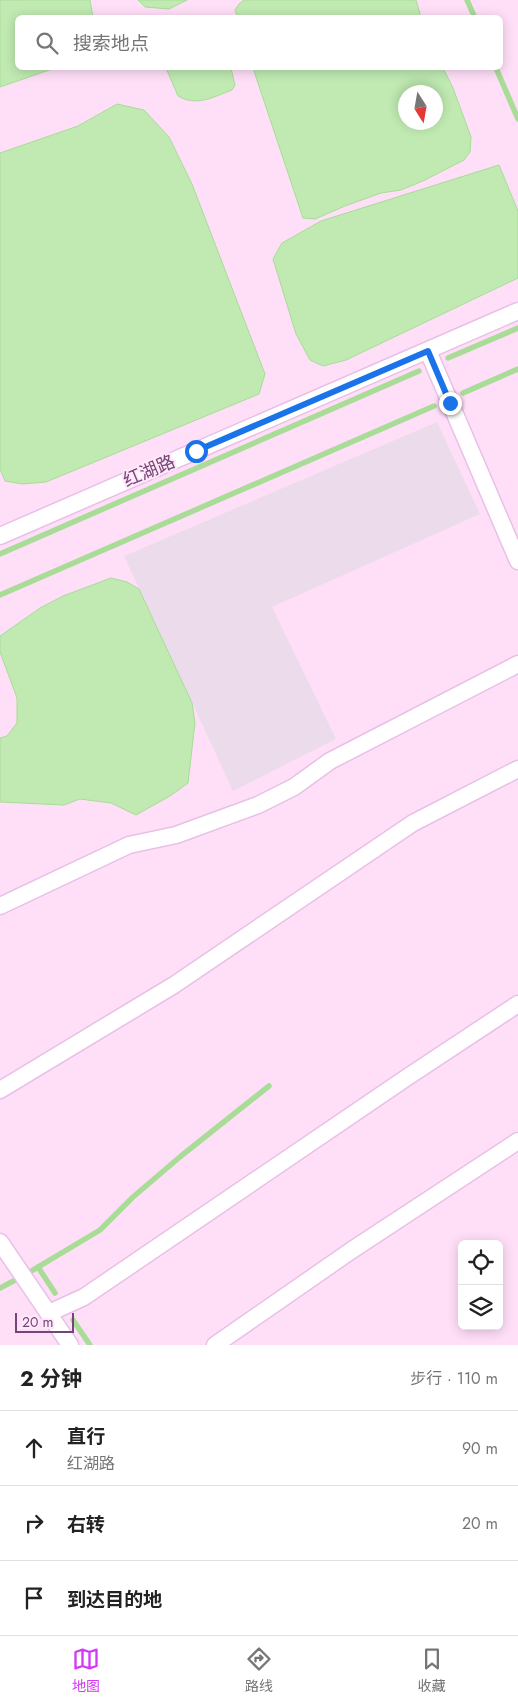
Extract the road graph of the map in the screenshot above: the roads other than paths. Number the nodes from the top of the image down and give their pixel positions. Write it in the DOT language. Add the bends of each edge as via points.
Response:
graph roads {
  1 [pos="518,312"];
  2 [pos="428,351"];
  3 [pos="0,536"];
  4 [pos="518,560"];
  5 [pos="518,664"];
  6 [pos="518,769"];
  7 [pos="0,906"];
  8 [pos="518,1004"];
  9 [pos="0,1090"];
  10 [pos="518,1141"];
  11 [pos="0,1242"];
  12 [pos="49,1313"];
  13 [pos="70,1345"];
  14 [pos="215,1345"];
  1 -- 2 [label="street, 红湖路"];
  2 -- 3 [label="street, 红湖路"];
  2 -- 4 [label="street"];
  5 -- 7 [label="street" via="330,762 294,787 258,805 176,835 129,845"];
  6 -- 9 [label="street" via="413,823 174,984"];
  8 -- 12 [label="street" via="84,1298"];
  10 -- 14 [label="street"];
  11 -- 12 [label="street"];
  12 -- 13 [label="street"];
}
